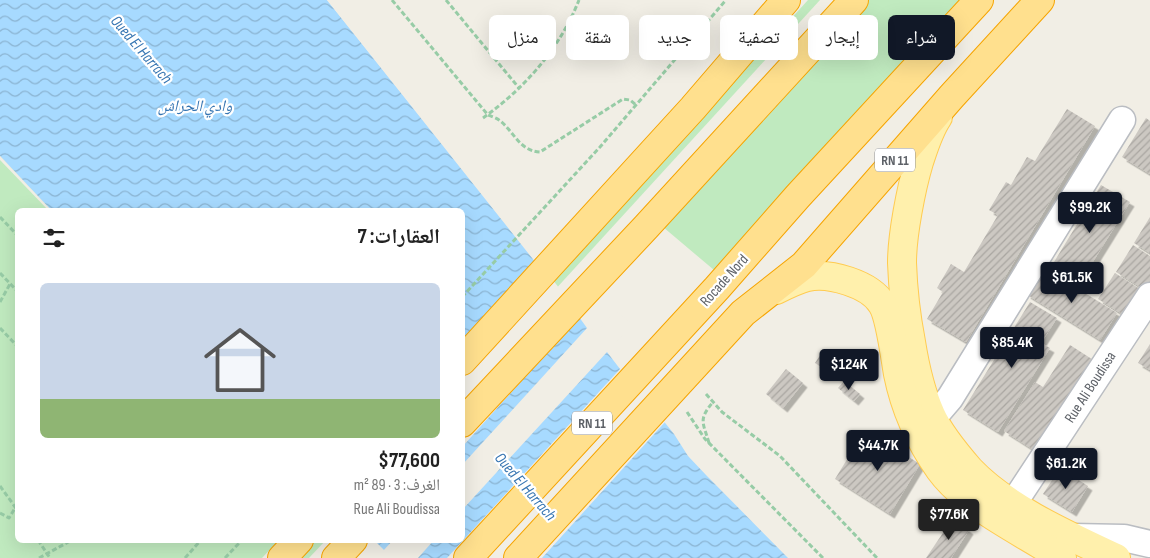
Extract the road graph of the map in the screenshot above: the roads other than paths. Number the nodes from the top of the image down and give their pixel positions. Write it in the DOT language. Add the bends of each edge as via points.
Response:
graph roads {
  1 [pos="774,0"];
  2 [pos="786,0"];
  3 [pos="854,0"];
  4 [pos="979,0"];
  5 [pos="1040,0"];
  6 [pos="766,15"];
  7 [pos="772,15"];
  8 [pos="733,60"];
  9 [pos="952,96"];
  10 [pos="1122,120"];
  11 [pos="768,294"];
  12 [pos="1147,307"];
  13 [pos="465,358"];
  14 [pos="465,420"];
  15 [pos="923,423"];
  16 [pos="1013,504"];
  17 [pos="296,543"];
  18 [pos="350,543"];
  19 [pos="1150,544"];
  20 [pos="1067,548"];
  21 [pos="282,558"];
  22 [pos="336,558"];
  23 [pos="468,558"];
  24 [pos="518,558"];
  25 [pos="1116,558"];
  1 -- 6 [label="street"];
  2 -- 7 [label="highway"];
  3 -- 14 [label="highway"];
  4 -- 23 [label="highway, Rocade Nord / RN 11"];
  5 -- 9 [label="highway, RN 11"];
  8 -- 13 [label="highway"];
  9 -- 11 [label="highway, RN 11" via="804,265"];
  9 -- 15 [label="main road" via="924,145 910,198 902,260 906,315"];
  10 -- 15 [label="street" via="950,398"];
  11 -- 15 [label="main road" via="794,281 822,276 855,283 868,290 882,304 906,406"];
  11 -- 24 [label="highway, RN 11" via="743,313"];
  12 -- 16 [label="street, Rue Ali Boudissa"];
  15 -- 16 [label="main road" via="951,447 971,471"];
  15 -- 20 [label="main road" via="941,471 964,496"];
  16 -- 20 [label="main road"];
  17 -- 21 [label="highway"];
  18 -- 22 [label="highway"];
  19 -- 20 [label="street" via="1124,538"];
  20 -- 25 [label="main road"];
}
